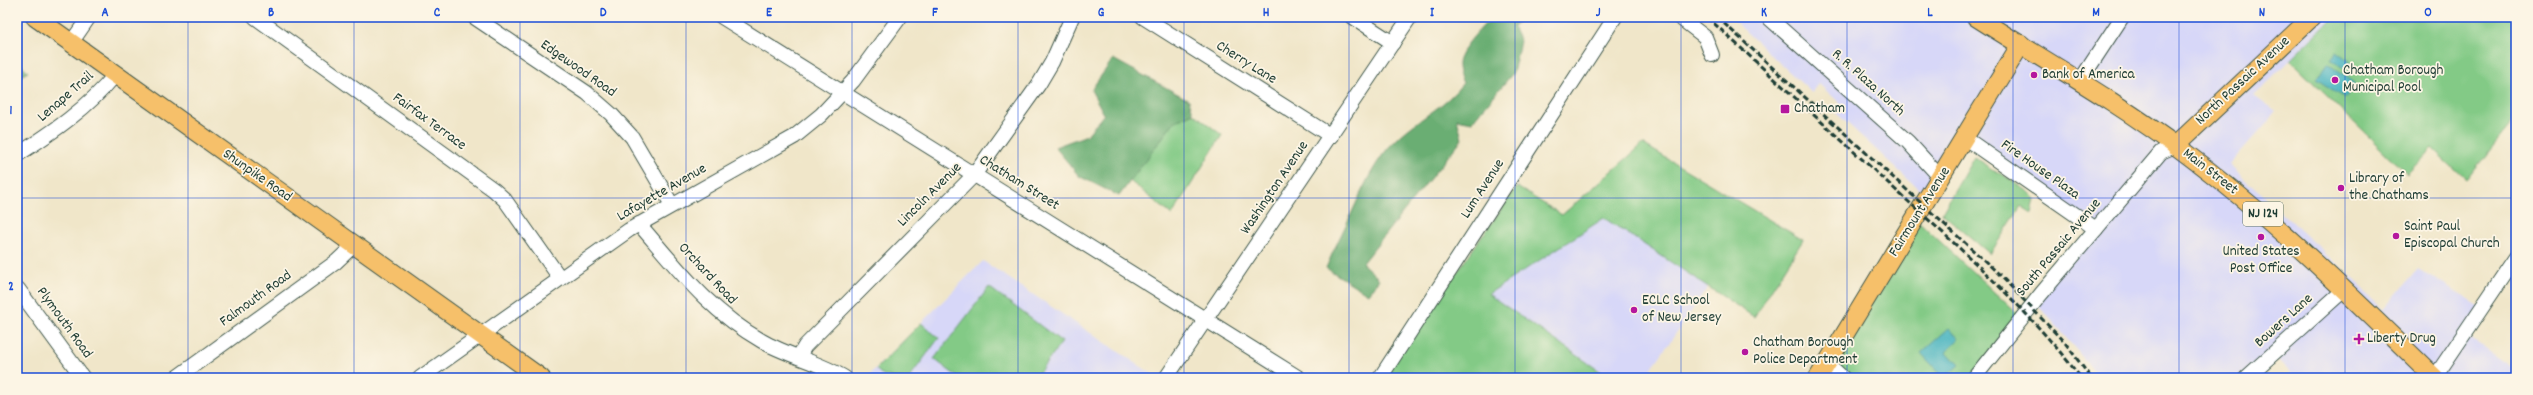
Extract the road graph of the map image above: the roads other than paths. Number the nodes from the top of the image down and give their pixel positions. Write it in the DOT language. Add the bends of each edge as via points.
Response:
graph roads {
  1 [pos="35,17"];
  2 [pos="89,17"];
  3 [pos="255,17"];
  4 [pos="474,17"];
  5 [pos="722,17"];
  6 [pos="900,17"];
  7 [pos="1072,17"];
  8 [pos="1144,17"];
  9 [pos="1353,17"];
  10 [pos="1410,17"];
  11 [pos="1615,17"];
  12 [pos="1679,17"];
  13 [pos="1768,17"];
  14 [pos="2122,17"];
  15 [pos="2312,17"];
  16 [pos="1985,19"];
  17 [pos="71,43"];
  18 [pos="1393,43"];
  19 [pos="2022,44"];
  20 [pos="1712,55"];
  21 [pos="115,74"];
  22 [pos="2080,81"];
  23 [pos="842,93"];
  24 [pos="1330,136"];
  25 [pos="1965,138"];
  26 [pos="2175,146"];
  27 [pos="17,155"];
  28 [pos="974,175"];
  29 [pos="1941,178"];
  30 [pos="672,205"];
  31 [pos="639,224"];
  32 [pos="2096,229"];
  33 [pos="354,244"];
  34 [pos="2516,256"];
  35 [pos="560,278"];
  36 [pos="18,289"];
  37 [pos="2344,289"];
  38 [pos="1206,320"];
  39 [pos="480,334"];
  40 [pos="799,356"];
  41 [pos="1827,363"];
  42 [pos="83,378"];
  43 [pos="176,378"];
  44 [pos="420,378"];
  45 [pos="540,378"];
  46 [pos="845,378"];
  47 [pos="1166,378"];
  48 [pos="1300,378"];
  49 [pos="1380,378"];
  50 [pos="1818,378"];
  51 [pos="1843,378"];
  52 [pos="1974,378"];
  53 [pos="2246,378"];
  54 [pos="2435,378"];
  1 -- 17 [label="main road, Shunpike Road"];
  2 -- 17 [label="street"];
  3 -- 35 [label="street, Fairfax Terrace" via="506,200"];
  4 -- 30 [label="street, Edgewood Road" via="587,93 611,114 632,137"];
  5 -- 23 [label="street, Chatham Street"];
  6 -- 23 [label="street, Lafayette Avenue"];
  7 -- 28 [label="street, Lincoln Avenue" via="1039,84"];
  8 -- 24 [label="street, Cherry Lane"];
  9 -- 18 [label="street"];
  10 -- 18 [label="street, Washington Avenue"];
  11 -- 49 [label="street, Lum Avenue"];
  12 -- 20 [label="street" via="1705,38"];
  13 -- 29 [label="street, R. R. Plaza North" via="1908,142"];
  14 -- 22 [label="street"];
  15 -- 26 [label="main road, North Passaic Avenue"];
  16 -- 19 [label="main road, Main Street / NJ 124"];
  17 -- 21 [label="main road, Shunpike Road"];
  18 -- 24 [label="street, Washington Avenue"];
  19 -- 22 [label="main road, Main Street / NJ 124"];
  19 -- 25 [label="main road, Fairmount Avenue"];
  21 -- 27 [label="street, Lenape Trail" via="93,99 51,134"];
  21 -- 33 [label="main road, Shunpike Road"];
  22 -- 26 [label="main road, Main Street / NJ 124"];
  23 -- 28 [label="street, Chatham Street"];
  23 -- 30 [label="street, Lafayette Avenue" via="821,115 794,137"];
  24 -- 38 [label="street, Washington Avenue"];
  25 -- 29 [label="main road, Fairmount Avenue"];
  25 -- 32 [label="street, Fire House Plaza"];
  26 -- 32 [label="street, South Passaic Avenue" via="2161,152"];
  26 -- 37 [label="main road, Main Street / NJ 124" via="2264,215"];
  28 -- 38 [label="street, Chatham Street"];
  28 -- 40 [label="street, Lincoln Avenue" via="805,346"];
  29 -- 41 [label="main road, Fairmount Avenue"];
  30 -- 31 [label="street, Lafayette Avenue"];
  31 -- 35 [label="street, Lafayette Avenue"];
  31 -- 40 [label="street, Orchard Road" via="702,297 722,315 764,342"];
  32 -- 52 [label="street, South Passaic Avenue"];
  33 -- 39 [label="main road, Shunpike Road"];
  33 -- 43 [label="street, Falmouth Road" via="336,262"];
  34 -- 54 [label="street"];
  35 -- 39 [label="street, Lafayette Avenue"];
  36 -- 42 [label="street, Plymouth Road"];
  37 -- 53 [label="street, Bowers Lane"];
  37 -- 54 [label="main road, Main Street / NJ 124"];
  38 -- 47 [label="street, Washington Avenue"];
  38 -- 48 [label="street, Chatham Street"];
  39 -- 44 [label="street, Lafayette Avenue"];
  39 -- 45 [label="main road, Shunpike Road"];
  40 -- 46 [label="street, Orchard Road"];
  41 -- 50 [label="main road, Fairmount Avenue"];
  41 -- 51 [label="street"];
}
